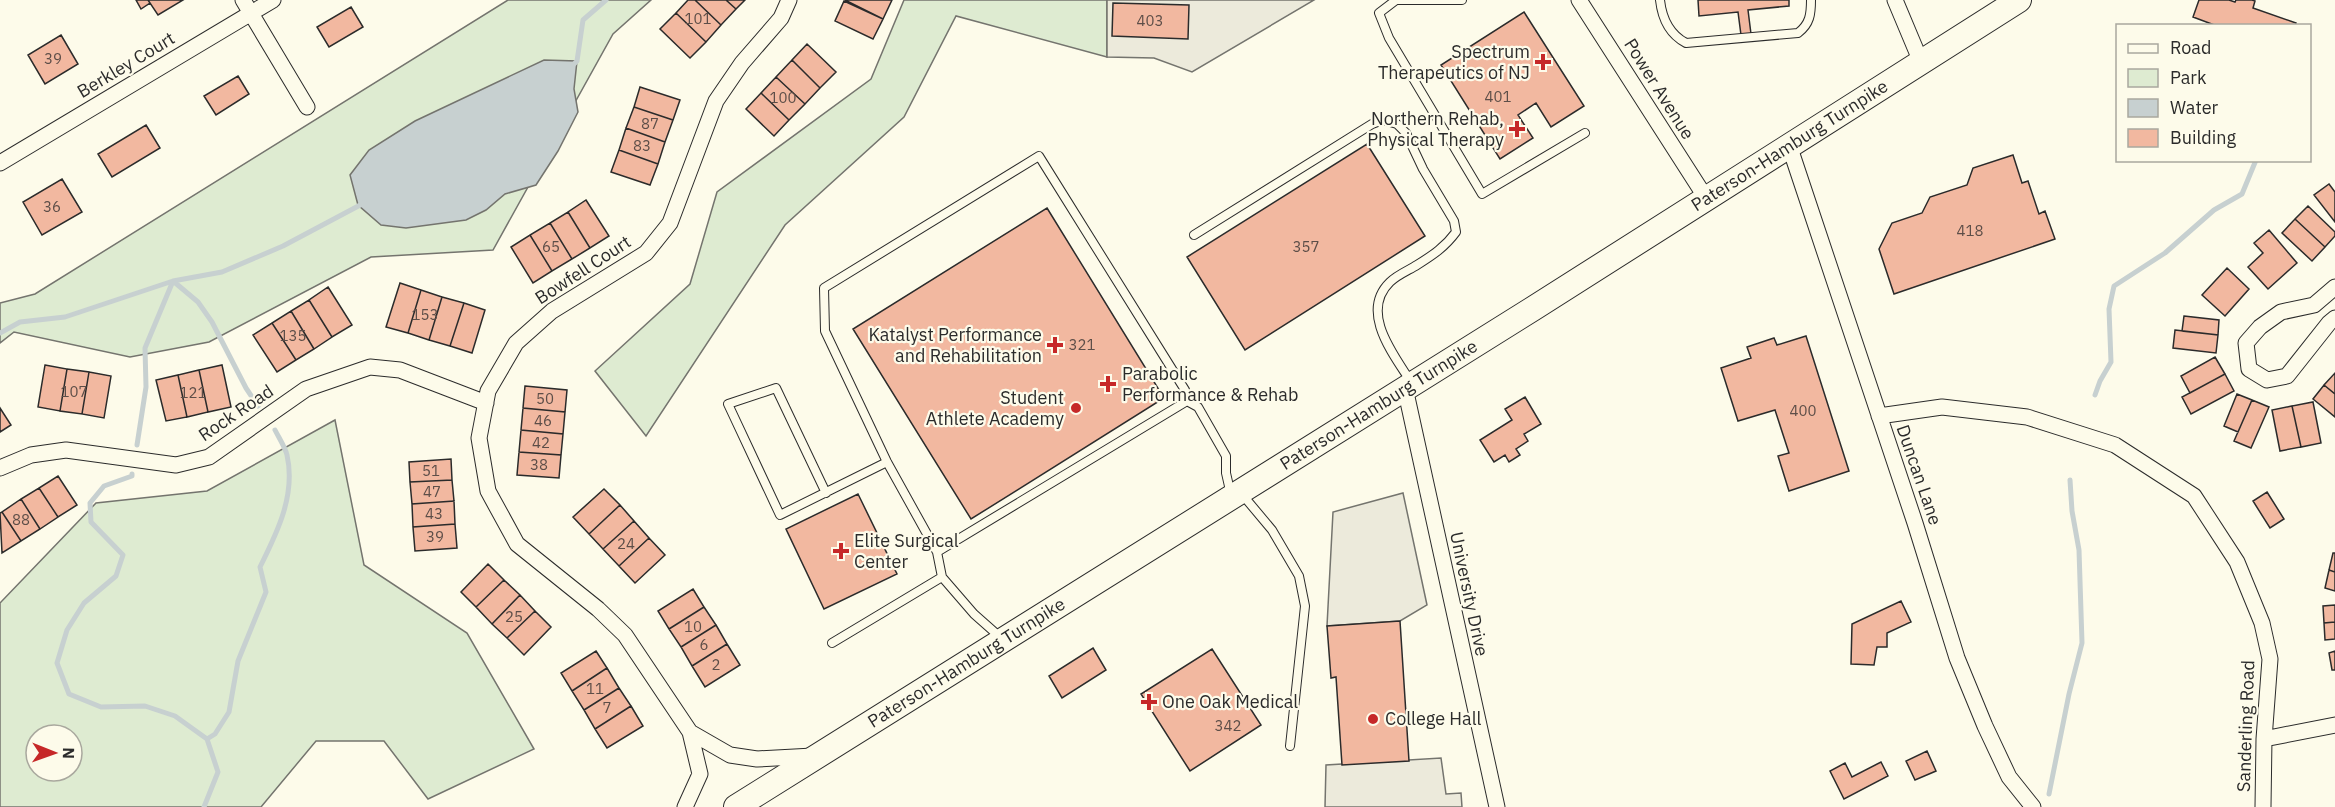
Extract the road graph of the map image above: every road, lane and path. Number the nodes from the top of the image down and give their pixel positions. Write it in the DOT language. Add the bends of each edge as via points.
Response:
graph roads {
  1 [pos="273,0"];
  2 [pos="789,0"];
  3 [pos="1462,0"];
  4 [pos="1579,0"];
  5 [pos="1660,0"];
  6 [pos="1811,0"];
  7 [pos="1895,0"];
  8 [pos="2019,0"];
  9 [pos="247,6"];
  10 [pos="1921,62"];
  11 [pos="307,107"];
  12 [pos="1585,133"];
  13 [pos="1789,145"];
  14 [pos="0,163"];
  15 [pos="1706,198"];
  16 [pos="1194,235"];
  17 [pos="2333,293"];
  18 [pos="2335,318"];
  19 [pos="1408,386"];
  20 [pos="1187,401"];
  21 [pos="486,403"];
  22 [pos="1879,416"];
  23 [pos="887,462"];
  24 [pos="0,468"];
  25 [pos="826,493"];
  26 [pos="1236,495"];
  27 [pos="938,552"];
  28 [pos="942,577"];
  29 [pos="1004,640"];
  30 [pos="832,643"];
  31 [pos="2335,725"];
  32 [pos="690,732"];
  33 [pos="2265,739"];
  34 [pos="1290,746"];
  35 [pos="819,755"];
  36 [pos="685,807"];
  37 [pos="736,807"];
  38 [pos="1497,807"];
  39 [pos="2033,807"];
  40 [pos="2263,807"];
  1 -- 9 [label="street, Berkley Court"];
  2 -- 21 [label="street, Bowfell Court" via="781,18 716,101 670,223 646,253 552,311 516,343 488,391"];
  3 -- 12 [label="lane" via="1396,0 1379,13 1392,42 1482,194"];
  4 -- 15 [label="street, Power Avenue"];
  5 -- 6 [label="lane" via="1668,26 1686,43 1798,33 1810,20"];
  7 -- 10 [label="street"];
  8 -- 10 [label="main road, Paterson-Hamburg Turnpike"];
  9 -- 11 [label="street"];
  9 -- 14 [label="street, Berkley Court"];
  10 -- 13 [label="main road, Paterson-Hamburg Turnpike"];
  13 -- 15 [label="main road, Paterson-Hamburg Turnpike"];
  13 -- 22 [label="street, Duncan Lane"];
  15 -- 19 [label="main road, Paterson-Hamburg Turnpike"];
  16 -- 19 [label="lane" via="1372,124 1383,120 1397,124 1406,133 1454,221 1456,232 1447,246 1390,282 1379,297 1376,314"];
  17 -- 18 [label="street" via="2314,305 2281,312 2260,327 2246,343 2249,369 2267,380 2287,376"];
  19 -- 26 [label="main road, Paterson-Hamburg Turnpike"];
  19 -- 38 [label="street, University Drive"];
  20 -- 23 [label="lane" via="1185,390 1039,156 824,288 825,331"];
  20 -- 26 [label="lane" via="1198,407 1226,456 1226,473"];
  20 -- 27 [label="lane"];
  21 -- 24 [label="street, Rock Road" via="400,370 370,367 306,389 209,457 176,465 66,450 32,455"];
  21 -- 32 [label="street, Bowfell Court" via="479,438 488,491 517,544 625,635"];
  22 -- 33 [label="street, Sanderling Road" via="1942,407 2027,417 2115,445 2194,496 2237,562 2262,623 2270,659"];
  22 -- 39 [label="street, Duncan Lane" via="1957,658 2009,777"];
  23 -- 25 [label="lane"];
  23 -- 27 [label="lane"];
  25 -- 25 [label="lane" via="780,515 728,404 776,388"];
  26 -- 29 [label="main road, Paterson-Hamburg Turnpike"];
  26 -- 34 [label="lane" via="1272,530 1303,588 1305,606"];
  27 -- 28 [label="lane"];
  28 -- 29 [label="lane" via="974,614"];
  28 -- 30 [label="lane"];
  29 -- 35 [label="main road, Paterson-Hamburg Turnpike"];
  31 -- 33 [label="street"];
  32 -- 35 [label="street, Bowfell Court" via="730,755 757,759"];
  32 -- 36 [label="street, Bowfell Court" via="700,774"];
  33 -- 40 [label="street, Sanderling Road"];
  35 -- 37 [label="main road, Paterson-Hamburg Turnpike"];
}
